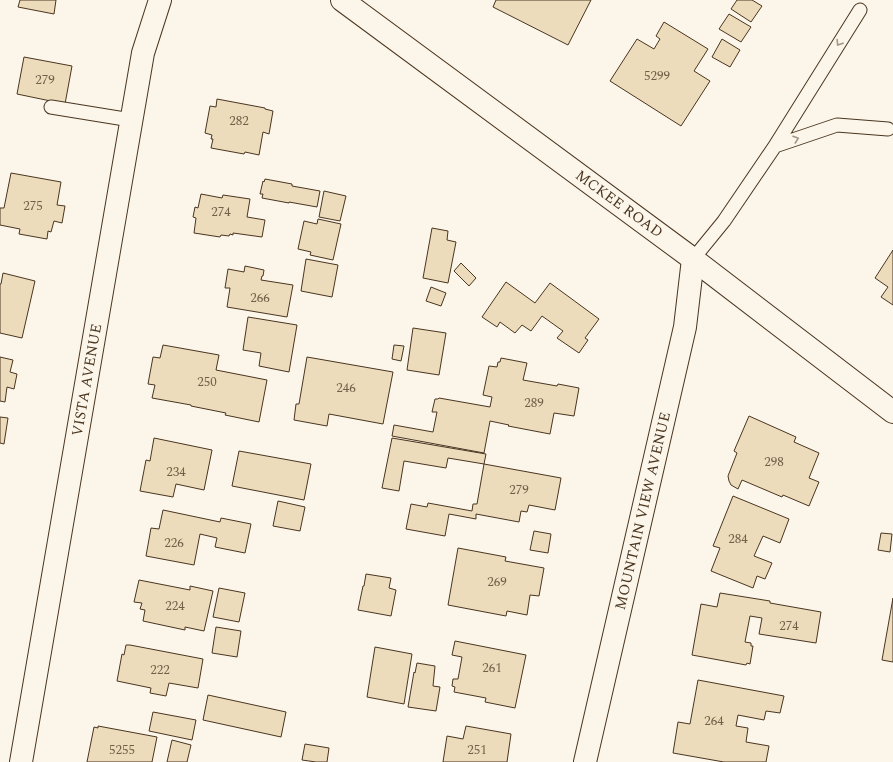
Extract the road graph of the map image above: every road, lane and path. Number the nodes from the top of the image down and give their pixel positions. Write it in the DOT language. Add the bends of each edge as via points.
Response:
graph roads {
  1 [pos="160,0"];
  2 [pos="342,0"];
  3 [pos="860,10"];
  4 [pos="51,107"];
  5 [pos="131,120"];
  6 [pos="888,129"];
  7 [pos="775,146"];
  8 [pos="693,259"];
  9 [pos="893,411"];
  10 [pos="21,762"];
  11 [pos="585,762"];
  1 -- 5 [label="street, VISTA AVENUE" via="143,53"];
  2 -- 8 [label="street, MCKEE ROAD"];
  3 -- 7 [label="lane, one-way"];
  4 -- 5 [label="lane"];
  5 -- 10 [label="street, VISTA AVENUE"];
  7 -- 6 [label="lane, one-way" via="837,125"];
  7 -- 8 [label="lane" via="724,221"];
  8 -- 9 [label="street, MCKEE ROAD"];
  8 -- 11 [label="street, MOUNTAIN VIEW AVENUE" via="685,326"];
}
